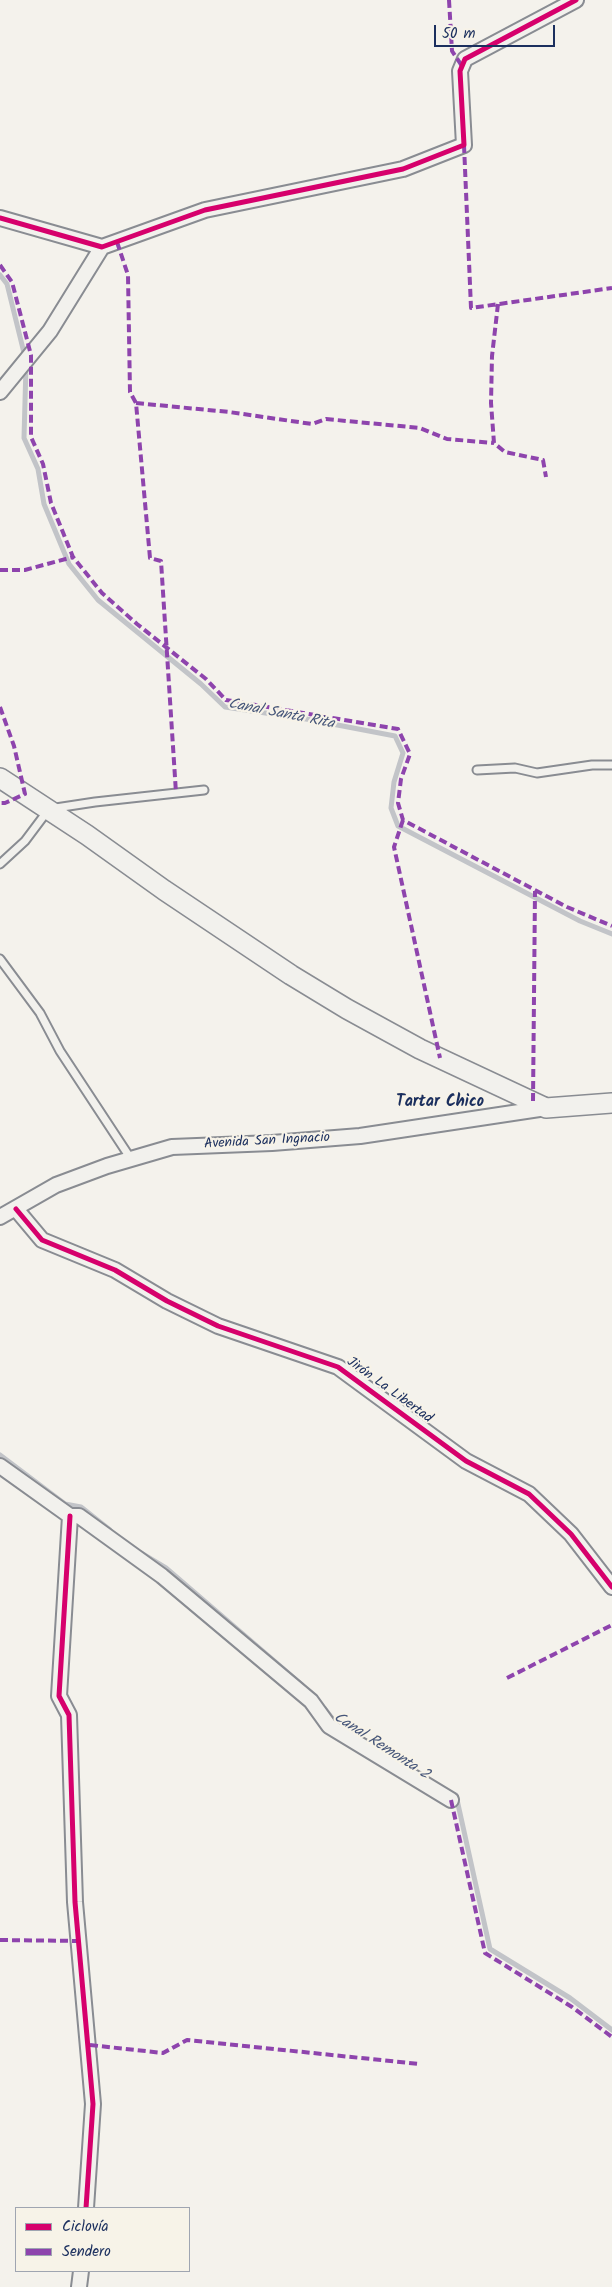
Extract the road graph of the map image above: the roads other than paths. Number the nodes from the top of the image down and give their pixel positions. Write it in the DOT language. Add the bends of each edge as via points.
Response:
graph roads {
  1 [pos="576,0"];
  2 [pos="0,218"];
  3 [pos="102,247"];
  4 [pos="0,392"];
  5 [pos="612,765"];
  6 [pos="477,770"];
  7 [pos="0,778"];
  8 [pos="204,790"];
  9 [pos="49,809"];
  10 [pos="0,864"];
  11 [pos="0,959"];
  12 [pos="612,1103"];
  13 [pos="546,1108"];
  14 [pos="131,1159"];
  15 [pos="16,1208"];
  16 [pos="0,1217"];
  17 [pos="0,1466"];
  18 [pos="70,1516"];
  19 [pos="612,1587"];
  20 [pos="451,1800"];
  21 [pos="86,2207"];
  22 [pos="81,2272"];
  23 [pos="79,2287"];
  1 -- 3 [label="street" via="465,59 460,71 464,145 403,169 205,210"];
  2 -- 3 [label="street"];
  3 -- 4 [label="street" via="50,331"];
  5 -- 6 [label="lane" via="537,773 515,768"];
  7 -- 9 [label="street"];
  8 -- 9 [label="lane"];
  9 -- 10 [label="lane" via="25,841"];
  9 -- 13 [label="street" via="291,975 339,1004 420,1049"];
  11 -- 14 [label="lane" via="40,1013 60,1051"];
  12 -- 13 [label="street"];
  13 -- 14 [label="street, Avenida San Ingnacio" via="360,1136 172,1147"];
  14 -- 15 [label="street, Avenida San Ingnacio" via="56,1185"];
  15 -- 16 [label="street, Avenida San Ingnacio"];
  15 -- 19 [label="street, Jirón La Libertad" via="42,1240 115,1270 218,1326 338,1367 466,1461 529,1494 571,1534"];
  17 -- 18 [label="street"];
  18 -- 20 [label="street" via="79,1516 162,1576 311,1701 329,1726"];
  18 -- 21 [label="street" via="59,1696 69,1715 75,1902 93,2104"];
  22 -- 23 [label="street"];
}
